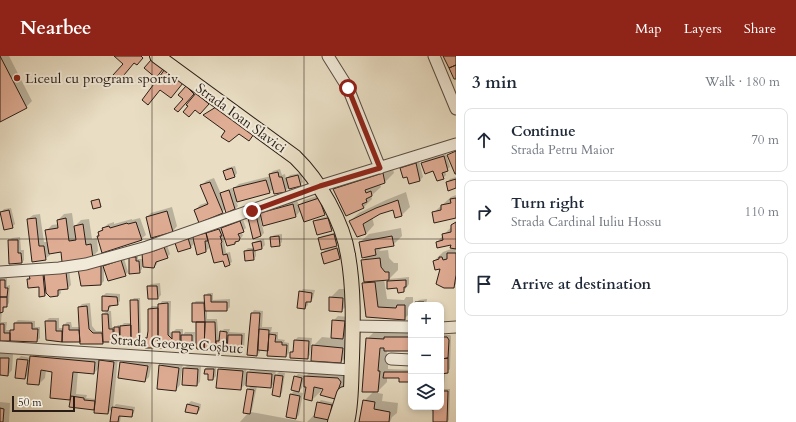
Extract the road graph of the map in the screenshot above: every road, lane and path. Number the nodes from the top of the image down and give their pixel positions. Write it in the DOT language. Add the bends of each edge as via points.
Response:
graph roads {
  1 [pos="157,56"];
  2 [pos="328,56"];
  3 [pos="434,56"];
  4 [pos="456,109"];
  5 [pos="456,144"];
  6 [pos="380,168"];
  7 [pos="320,186"];
  8 [pos="0,272"];
  9 [pos="353,326"];
  10 [pos="456,327"];
  11 [pos="408,328"];
  12 [pos="444,328"];
  13 [pos="0,348"];
  14 [pos="391,359"];
  15 [pos="408,360"];
  16 [pos="352,370"];
  17 [pos="335,422"];
  18 [pos="347,422"];
  1 -- 7 [label="main road, Strada Ioan Slavici" via="295,157"];
  2 -- 6 [label="street" via="348,88"];
  3 -- 4 [label="street"];
  5 -- 6 [label="street"];
  6 -- 7 [label="street"];
  7 -- 8 [label="street" via="147,247 86,264"];
  7 -- 9 [label="main road, Strada Ioan Slavici" via="337,222 348,254"];
  9 -- 11 [label="street"];
  9 -- 16 [label="main road, Strada Ioan Slavici"];
  10 -- 12 [label="street"];
  13 -- 16 [label="street, Strada George Coșbuc"];
  14 -- 15 [label="street"];
  16 -- 17 [label="main road"];
  16 -- 18 [label="main road"];
}
